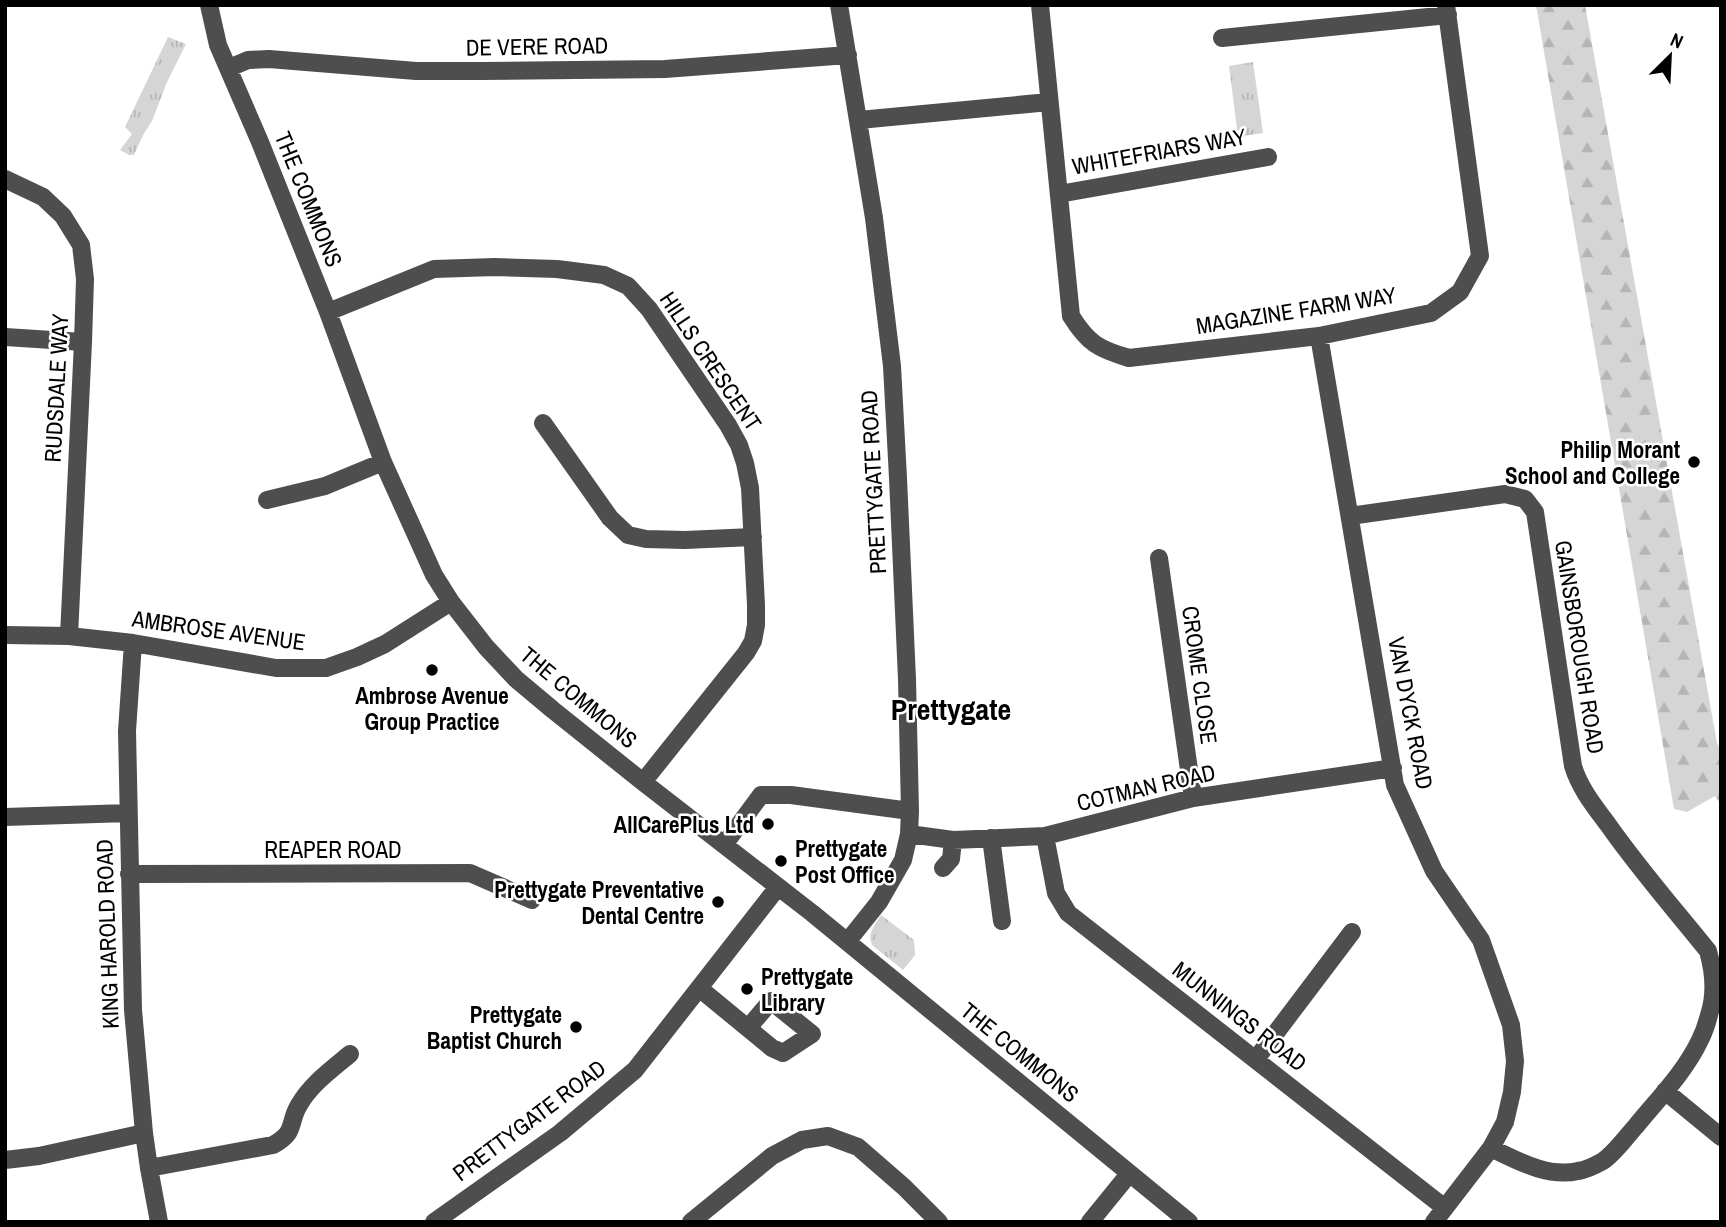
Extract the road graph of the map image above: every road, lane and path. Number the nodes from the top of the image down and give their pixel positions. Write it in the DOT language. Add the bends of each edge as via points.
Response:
graph roads {
  1 [pos="209,5"];
  2 [pos="839,5"];
  3 [pos="1040,5"];
  4 [pos="1447,10"];
  5 [pos="1222,38"];
  6 [pos="848,55"];
  7 [pos="229,68"];
  8 [pos="1049,102"];
  9 [pos="859,120"];
  10 [pos="1268,157"];
  11 [pos="5,179"];
  12 [pos="1059,194"];
  13 [pos="328,312"];
  14 [pos="1318,336"];
  15 [pos="5,337"];
  16 [pos="83,342"];
  17 [pos="543,423"];
  18 [pos="383,462"];
  19 [pos="267,500"];
  20 [pos="1350,516"];
  21 [pos="753,537"];
  22 [pos="1159,558"];
  23 [pos="451,602"];
  24 [pos="5,635"];
  25 [pos="69,636"];
  26 [pos="133,643"];
  27 [pos="1393,768"];
  28 [pos="643,782"];
  29 [pos="1193,798"];
  30 [pos="910,811"];
  31 [pos="128,813"];
  32 [pos="5,817"];
  33 [pos="909,834"];
  34 [pos="1045,836"];
  35 [pos="991,838"];
  36 [pos="953,840"];
  37 [pos="724,845"];
  38 [pos="943,868"];
  39 [pos="129,874"];
  40 [pos="778,887"];
  41 [pos="532,900"];
  42 [pos="1002,921"];
  43 [pos="1352,932"];
  44 [pos="847,942"];
  45 [pos="699,988"];
  46 [pos="748,1028"];
  47 [pos="350,1055"];
  48 [pos="1256,1059"];
  49 [pos="1665,1091"];
  50 [pos="144,1133"];
  51 [pos="1721,1137"];
  52 [pos="1492,1148"];
  53 [pos="5,1160"];
  54 [pos="149,1168"];
  55 [pos="1129,1174"];
  56 [pos="1440,1215"];
  57 [pos="159,1222"];
  58 [pos="434,1222"];
  59 [pos="691,1222"];
  60 [pos="939,1222"];
  61 [pos="1090,1222"];
  62 [pos="1189,1222"];
  1 -- 7 [label="street, THE COMMONS" via="218,45"];
  2 -- 6 [label="street, PRETTYGATE ROAD"];
  3 -- 8 [label="street, MAGAZINE FARM WAY"];
  4 -- 5 [label="street"];
  4 -- 14 [label="street, MAGAZINE FARM WAY" via="1479,256 1460,292 1430,313"];
  6 -- 7 [label="street, DE VERE ROAD" via="665,69 416,71 269,59 248,60"];
  6 -- 9 [label="street, PRETTYGATE ROAD"];
  7 -- 13 [label="street, THE COMMONS"];
  8 -- 9 [label="street"];
  8 -- 12 [label="street, MAGAZINE FARM WAY"];
  9 -- 30 [label="street, PRETTYGATE ROAD" via="892,366"];
  10 -- 12 [label="street, WHITEFRIARS WAY"];
  11 -- 16 [label="street, RUDSDALE WAY" via="43,197 63,216 81,245"];
  12 -- 14 [label="street, MAGAZINE FARM WAY" via="1071,316 1082,334 1103,351 1129,358"];
  13 -- 18 [label="street, THE COMMONS"];
  13 -- 21 [label="street, HILLS CRESCENT" via="434,269 557,269 604,275 628,286 649,309 739,445 750,488"];
  14 -- 20 [label="street, VAN DYCK ROAD"];
  15 -- 16 [label="street"];
  16 -- 25 [label="street, RUDSDALE WAY"];
  17 -- 21 [label="street" via="610,519 628,535 685,540"];
  18 -- 19 [label="street" via="325,486"];
  18 -- 23 [label="street, THE COMMONS"];
  20 -- 27 [label="street, VAN DYCK ROAD"];
  20 -- 49 [label="street, GAINSBOROUGH ROAD" via="1505,494 1525,499 1535,512 1577,780 1708,951 1712,965 1714,988 1700,1040"];
  21 -- 28 [label="street, HILLS CRESCENT" via="753,641"];
  22 -- 29 [label="street, CROME CLOSE"];
  23 -- 26 [label="street, AMBROSE AVENUE" via="385,644 326,668 276,668"];
  23 -- 28 [label="street, THE COMMONS" via="516,679"];
  24 -- 25 [label="street, AMBROSE AVENUE"];
  25 -- 26 [label="street, AMBROSE AVENUE"];
  26 -- 31 [label="street, KING HAROLD ROAD"];
  27 -- 29 [label="street, COTMAN ROAD"];
  27 -- 52 [label="street, VAN DYCK ROAD" via="1395,785 1434,871 1481,940 1511,1025 1512,1092"];
  28 -- 37 [label="street, THE COMMONS"];
  29 -- 34 [label="street, COTMAN ROAD"];
  30 -- 33 [label="street, PRETTYGATE ROAD"];
  30 -- 37 [label="street" via="761,795"];
  31 -- 32 [label="street"];
  31 -- 39 [label="street, KING HAROLD ROAD"];
  33 -- 36 [label="street, COTMAN ROAD"];
  33 -- 44 [label="street, PRETTYGATE ROAD" via="903,860 879,902"];
  34 -- 35 [label="street, COTMAN ROAD"];
  34 -- 48 [label="street, MUNNINGS ROAD" via="1056,893 1068,913"];
  35 -- 36 [label="street, COTMAN ROAD"];
  35 -- 42 [label="street"];
  36 -- 38 [label="street" via="951,859"];
  37 -- 40 [label="street, THE COMMONS"];
  39 -- 41 [label="street, REAPER ROAD" via="470,873"];
  39 -- 50 [label="street, KING HAROLD ROAD" via="133,1010"];
  40 -- 44 [label="street, THE COMMONS"];
  40 -- 45 [label="street, PRETTYGATE ROAD"];
  43 -- 48 [label="street"];
  44 -- 55 [label="street, THE COMMONS"];
  45 -- 46 [label="street"];
  45 -- 58 [label="street, PRETTYGATE ROAD" via="635,1070 560,1133"];
  47 -- 54 [label="street" via="321,1078 298,1106 285,1138"];
  48 -- 56 [label="street, MUNNINGS ROAD"];
  49 -- 51 [label="street"];
  49 -- 52 [label="street, GAINSBOROUGH ROAD" via="1604,1160 1578,1171 1528,1166"];
  50 -- 53 [label="street"];
  50 -- 54 [label="street, KING HAROLD ROAD"];
  52 -- 56 [label="street, VAN DYCK ROAD"];
  54 -- 57 [label="street, KING HAROLD ROAD"];
  55 -- 61 [label="street"];
  55 -- 62 [label="street, THE COMMONS"];
  59 -- 60 [label="street" via="772,1156 802,1140 828,1136 858,1147"];
}
